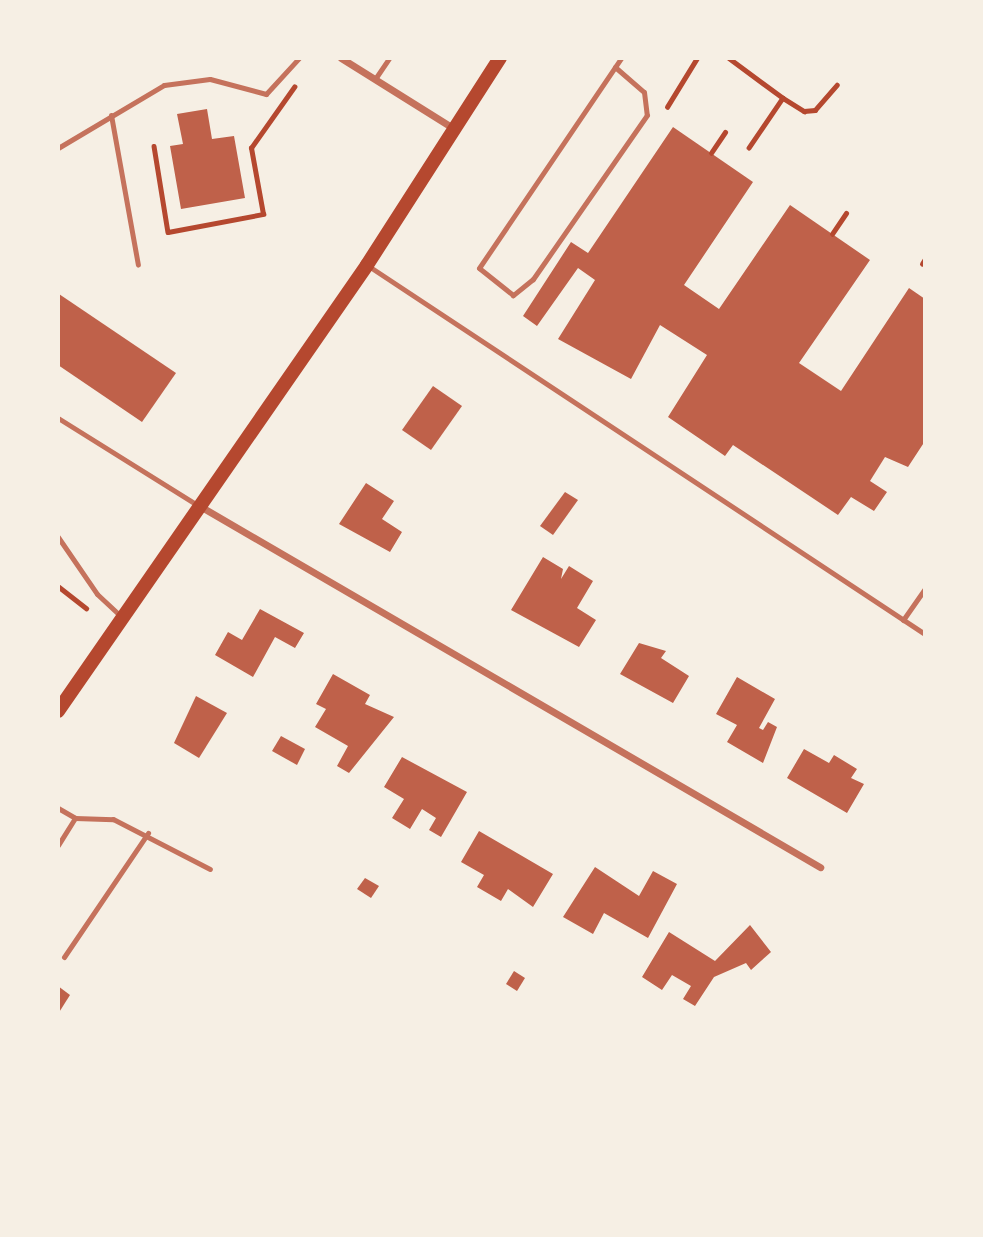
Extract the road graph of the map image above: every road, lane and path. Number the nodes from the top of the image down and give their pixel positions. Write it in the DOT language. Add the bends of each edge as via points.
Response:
graph roads {
  1 [pos="299,58"];
  2 [pos="341,58"];
  3 [pos="389,58"];
  4 [pos="500,58"];
  5 [pos="621,58"];
  6 [pos="697,58"];
  7 [pos="729,58"];
  8 [pos="615,67"];
  9 [pos="303,74"];
  10 [pos="375,79"];
  11 [pos="837,85"];
  12 [pos="783,98"];
  13 [pos="667,107"];
  14 [pos="111,116"];
  15 [pos="453,128"];
  16 [pos="725,132"];
  17 [pos="154,146"];
  18 [pos="58,148"];
  19 [pos="749,148"];
  20 [pos="711,153"];
  21 [pos="846,213"];
  22 [pos="832,234"];
  23 [pos="138,265"];
  24 [pos="367,265"];
  25 [pos="58,418"];
  26 [pos="197,505"];
  27 [pos="58,537"];
  28 [pos="58,586"];
  29 [pos="925,588"];
  30 [pos="86,608"];
  31 [pos="121,616"];
  32 [pos="903,620"];
  33 [pos="925,634"];
  34 [pos="58,711"];
  35 [pos="58,808"];
  36 [pos="75,818"];
  37 [pos="148,834"];
  38 [pos="58,845"];
  39 [pos="820,867"];
  40 [pos="210,869"];
  41 [pos="64,957"];
  1 -- 14 [label="lane" via="266,94 196,80 144,93"];
  2 -- 10 [label="street"];
  3 -- 10 [label="lane"];
  4 -- 15 [label="main road"];
  5 -- 8 [label="lane"];
  6 -- 13 [label="path"];
  7 -- 12 [label="path"];
  8 -- 8 [label="lane" via="480,268 513,295 533,279 647,116 644,92"];
  9 -- 17 [label="path" via="251,148 263,214 169,232"];
  10 -- 15 [label="street"];
  11 -- 12 [label="path" via="815,110 804,111"];
  12 -- 19 [label="path"];
  14 -- 18 [label="lane"];
  14 -- 23 [label="lane"];
  15 -- 24 [label="main road"];
  16 -- 20 [label="path"];
  21 -- 22 [label="path"];
  24 -- 26 [label="main road"];
  24 -- 32 [label="lane"];
  25 -- 26 [label="lane"];
  26 -- 31 [label="main road"];
  26 -- 39 [label="street"];
  27 -- 31 [label="lane" via="97,594"];
  28 -- 30 [label="path"];
  29 -- 32 [label="lane"];
  31 -- 34 [label="main road"];
  32 -- 33 [label="lane"];
  35 -- 36 [label="lane"];
  36 -- 37 [label="lane" via="113,819"];
  36 -- 38 [label="lane"];
  37 -- 40 [label="lane"];
  37 -- 41 [label="lane"];
}
